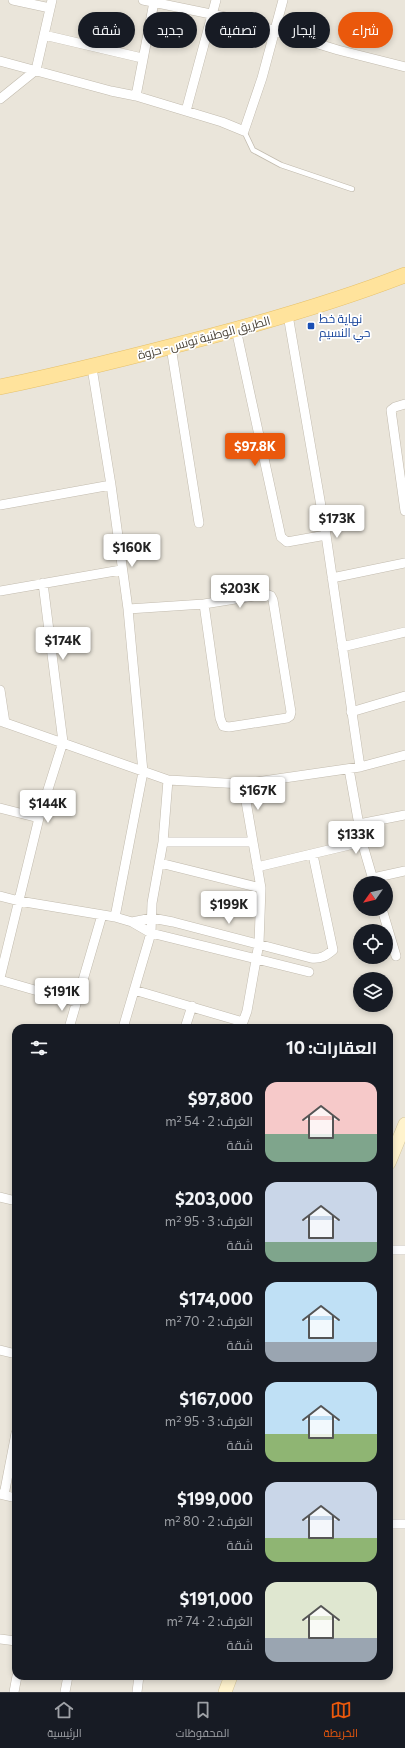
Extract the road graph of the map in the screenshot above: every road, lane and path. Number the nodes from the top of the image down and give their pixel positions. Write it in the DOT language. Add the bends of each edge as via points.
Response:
graph roads {
  1 [pos="13,0"];
  2 [pos="143,0"];
  3 [pos="216,0"];
  4 [pos="283,0"];
  5 [pos="154,2"];
  6 [pos="51,4"];
  7 [pos="207,12"];
  8 [pos="212,12"];
  9 [pos="270,29"];
  10 [pos="274,30"];
  11 [pos="44,35"];
  12 [pos="205,39"];
  13 [pos="142,58"];
  14 [pos="0,61"];
  15 [pos="405,67"];
  16 [pos="36,70"];
  17 [pos="136,96"];
  18 [pos="0,99"];
  19 [pos="186,111"];
  20 [pos="244,131"];
  21 [pos="352,189"];
  22 [pos="405,275"];
  23 [pos="288,315"];
  24 [pos="236,329"];
  25 [pos="171,347"];
  26 [pos="92,368"];
  27 [pos="0,387"];
  28 [pos="405,404"];
  29 [pos="111,485"];
  30 [pos="0,505"];
  31 [pos="405,511"];
  32 [pos="199,522"];
  33 [pos="326,535"];
  34 [pos="405,563"];
  35 [pos="122,570"];
  36 [pos="332,578"];
  37 [pos="43,583"];
  38 [pos="0,591"];
  39 [pos="204,604"];
  40 [pos="128,608"];
  41 [pos="405,632"];
  42 [pos="342,647"];
  43 [pos="0,690"];
  44 [pos="405,696"];
  45 [pos="351,712"];
  46 [pos="2,722"];
  47 [pos="63,742"];
  48 [pos="405,755"];
  49 [pos="360,767"];
  50 [pos="349,769"];
  51 [pos="143,772"];
  52 [pos="168,780"];
  53 [pos="243,784"];
  54 [pos="0,808"];
  55 [pos="405,815"];
  56 [pos="39,818"];
  57 [pos="359,824"];
  58 [pos="163,842"];
  59 [pos="253,842"];
  60 [pos="362,842"];
  61 [pos="312,855"];
  62 [pos="160,863"];
  63 [pos="257,867"];
  64 [pos="405,871"];
  65 [pos="373,876"];
  66 [pos="388,876"];
  67 [pos="261,888"];
  68 [pos="0,896"];
  69 [pos="19,901"];
  70 [pos="102,915"];
  71 [pos="384,916"];
  72 [pos="115,917"];
  73 [pos="152,918"];
  74 [pos="132,922"];
  75 [pos="151,934"];
  76 [pos="259,944"];
  77 [pos="396,956"];
  78 [pos="256,958"];
  79 [pos="309,972"];
  80 [pos="0,979"];
  81 [pos="134,990"];
  82 [pos="76,1002"];
  83 [pos="192,1006"];
  84 [pos="70,1024"];
  85 [pos="124,1024"];
  86 [pos="186,1024"];
  87 [pos="240,1024"];
  88 [pos="243,1024"];
  89 [pos="405,1124"];
  90 [pos="400,1147"];
  91 [pos="393,1157"];
  92 [pos="0,1197"];
  93 [pos="12,1200"];
  94 [pos="393,1250"];
  95 [pos="405,1250"];
  96 [pos="0,1350"];
  97 [pos="12,1353"];
  98 [pos="12,1451"];
  99 [pos="2,1495"];
  100 [pos="12,1497"];
  101 [pos="393,1524"];
  102 [pos="405,1524"];
  103 [pos="0,1639"];
  104 [pos="12,1640"];
  105 [pos="16,1680"];
  106 [pos="67,1680"];
  107 [pos="138,1680"];
  108 [pos="230,1680"];
  109 [pos="14,1692"];
  110 [pos="64,1692"];
  111 [pos="137,1692"];
  112 [pos="225,1692"];
  1 -- 6 [label="street"];
  2 -- 5 [label="street"];
  3 -- 8 [label="street"];
  4 -- 10 [label="street"];
  5 -- 7 [label="street"];
  5 -- 13 [label="street"];
  6 -- 11 [label="street"];
  9 -- 10 [label="street"];
  10 -- 15 [label="street"];
  10 -- 20 [label="street" via="262,78"];
  11 -- 13 [label="street"];
  11 -- 16 [label="street"];
  12 -- 19 [label="street"];
  13 -- 17 [label="street"];
  14 -- 16 [label="street"];
  16 -- 17 [label="street"];
  16 -- 18 [label="street"];
  17 -- 19 [label="street"];
  19 -- 20 [label="street"];
  20 -- 21 [label="lane" via="253,150 281,165"];
  22 -- 23 [label="main road, الطريق الوطنية تونس - حزوة"];
  23 -- 24 [label="main road, الطريق الوطنية تونس - حزوة"];
  23 -- 33 [label="street"];
  24 -- 25 [label="main road, الطريق الوطنية تونس - حزوة"];
  24 -- 33 [label="street" via="280,537 287,542"];
  25 -- 26 [label="main road, الطريق الوطنية تونس - حزوة"];
  25 -- 32 [label="street"];
  26 -- 27 [label="main road, الطريق الوطنية تونس - حزوة"];
  26 -- 29 [label="street"];
  28 -- 31 [label="street" via="391,410"];
  29 -- 30 [label="street"];
  29 -- 35 [label="street"];
  33 -- 36 [label="street"];
  34 -- 36 [label="street"];
  35 -- 37 [label="street"];
  35 -- 40 [label="street"];
  36 -- 42 [label="street"];
  37 -- 38 [label="street"];
  37 -- 47 [label="street"];
  39 -- 39 [label="street" via="266,594 271,596 290,716 223,726"];
  39 -- 40 [label="street"];
  40 -- 51 [label="street"];
  41 -- 42 [label="street"];
  42 -- 45 [label="street"];
  43 -- 46 [label="street"];
  44 -- 45 [label="street"];
  45 -- 49 [label="street"];
  46 -- 47 [label="street"];
  47 -- 51 [label="street"];
  47 -- 56 [label="street"];
  48 -- 49 [label="street"];
  49 -- 50 [label="street"];
  50 -- 53 [label="street"];
  50 -- 57 [label="street"];
  51 -- 52 [label="street"];
  51 -- 72 [label="street"];
  52 -- 53 [label="street"];
  52 -- 58 [label="street"];
  53 -- 59 [label="street"];
  54 -- 56 [label="street"];
  55 -- 57 [label="street"];
  56 -- 69 [label="street"];
  57 -- 60 [label="street"];
  58 -- 59 [label="street"];
  58 -- 62 [label="street"];
  59 -- 63 [label="street"];
  60 -- 61 [label="street"];
  60 -- 65 [label="street"];
  61 -- 63 [label="street"];
  61 -- 76 [label="street" via="333,950 319,959"];
  62 -- 67 [label="street"];
  62 -- 73 [label="street" via="152,903"];
  63 -- 67 [label="street"];
  64 -- 66 [label="street"];
  67 -- 76 [label="street"];
  68 -- 69 [label="street"];
  69 -- 70 [label="street"];
  69 -- 80 [label="street"];
  70 -- 72 [label="street"];
  70 -- 82 [label="street"];
  71 -- 77 [label="street"];
  72 -- 74 [label="street"];
  73 -- 74 [label="street"];
  73 -- 75 [label="street"];
  73 -- 76 [label="street"];
  74 -- 75 [label="street"];
  75 -- 78 [label="street"];
  75 -- 81 [label="street"];
  76 -- 78 [label="street"];
  78 -- 79 [label="street"];
  78 -- 88 [label="street"];
  80 -- 82 [label="street"];
  81 -- 83 [label="street"];
  81 -- 85 [label="street"];
  82 -- 84 [label="street"];
  83 -- 86 [label="street"];
  83 -- 87 [label="street"];
  89 -- 90 [label="street"];
  90 -- 91 [label="street"];
  92 -- 93 [label="street"];
  94 -- 95 [label="street"];
  96 -- 97 [label="street"];
  98 -- 99 [label="street"];
  99 -- 100 [label="street"];
  101 -- 102 [label="street"];
  103 -- 104 [label="street"];
  105 -- 109 [label="street"];
  106 -- 110 [label="street"];
  107 -- 111 [label="street"];
  108 -- 112 [label="street"];
}
